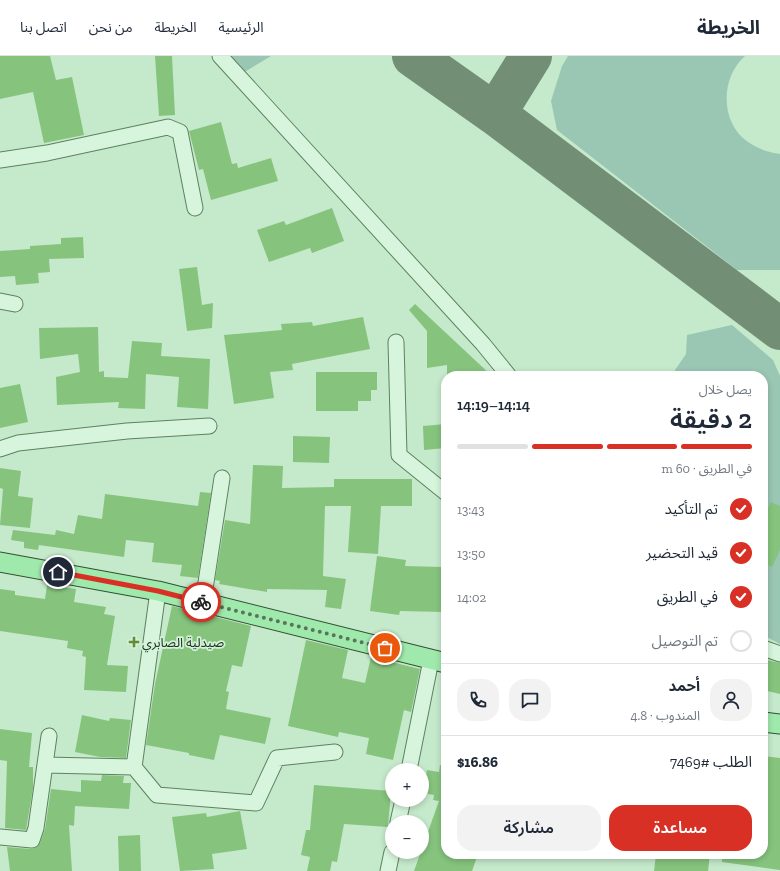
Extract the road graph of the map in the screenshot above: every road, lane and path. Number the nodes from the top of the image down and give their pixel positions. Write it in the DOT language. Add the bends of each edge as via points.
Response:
graph roads {
  1 [pos="220,56"];
  2 [pos="0,160"];
  3 [pos="195,208"];
  4 [pos="0,301"];
  5 [pos="15,304"];
  6 [pos="396,342"];
  7 [pos="505,371"];
  8 [pos="209,426"];
  9 [pos="0,449"];
  10 [pos="222,478"];
  11 [pos="441,489"];
  12 [pos="0,562"];
  13 [pos="158,591"];
  14 [pos="203,602"];
  15 [pos="768,650"];
  16 [pos="780,654"];
  17 [pos="438,661"];
  18 [pos="768,723"];
  19 [pos="780,724"];
  20 [pos="49,736"];
  21 [pos="335,752"];
  22 [pos="411,763"];
  23 [pos="45,765"];
  24 [pos="134,767"];
  25 [pos="0,837"];
  26 [pos="391,859"];
  27 [pos="388,871"];
  1 -- 7 [label="street"];
  2 -- 3 [label="street" via="47,153 168,127 180,132"];
  4 -- 5 [label="street"];
  6 -- 11 [label="street" via="398,456"];
  8 -- 9 [label="street" via="128,431 18,443"];
  10 -- 14 [label="street"];
  12 -- 13 [label="main road"];
  13 -- 14 [label="main road"];
  13 -- 24 [label="street"];
  14 -- 17 [label="main road"];
  15 -- 16 [label="street"];
  17 -- 22 [label="street"];
  18 -- 19 [label="main road"];
  20 -- 23 [label="street"];
  21 -- 24 [label="street" via="277,758 256,803 157,795"];
  23 -- 24 [label="street"];
  23 -- 25 [label="street" via="32,840"];
  26 -- 27 [label="street"];
}
